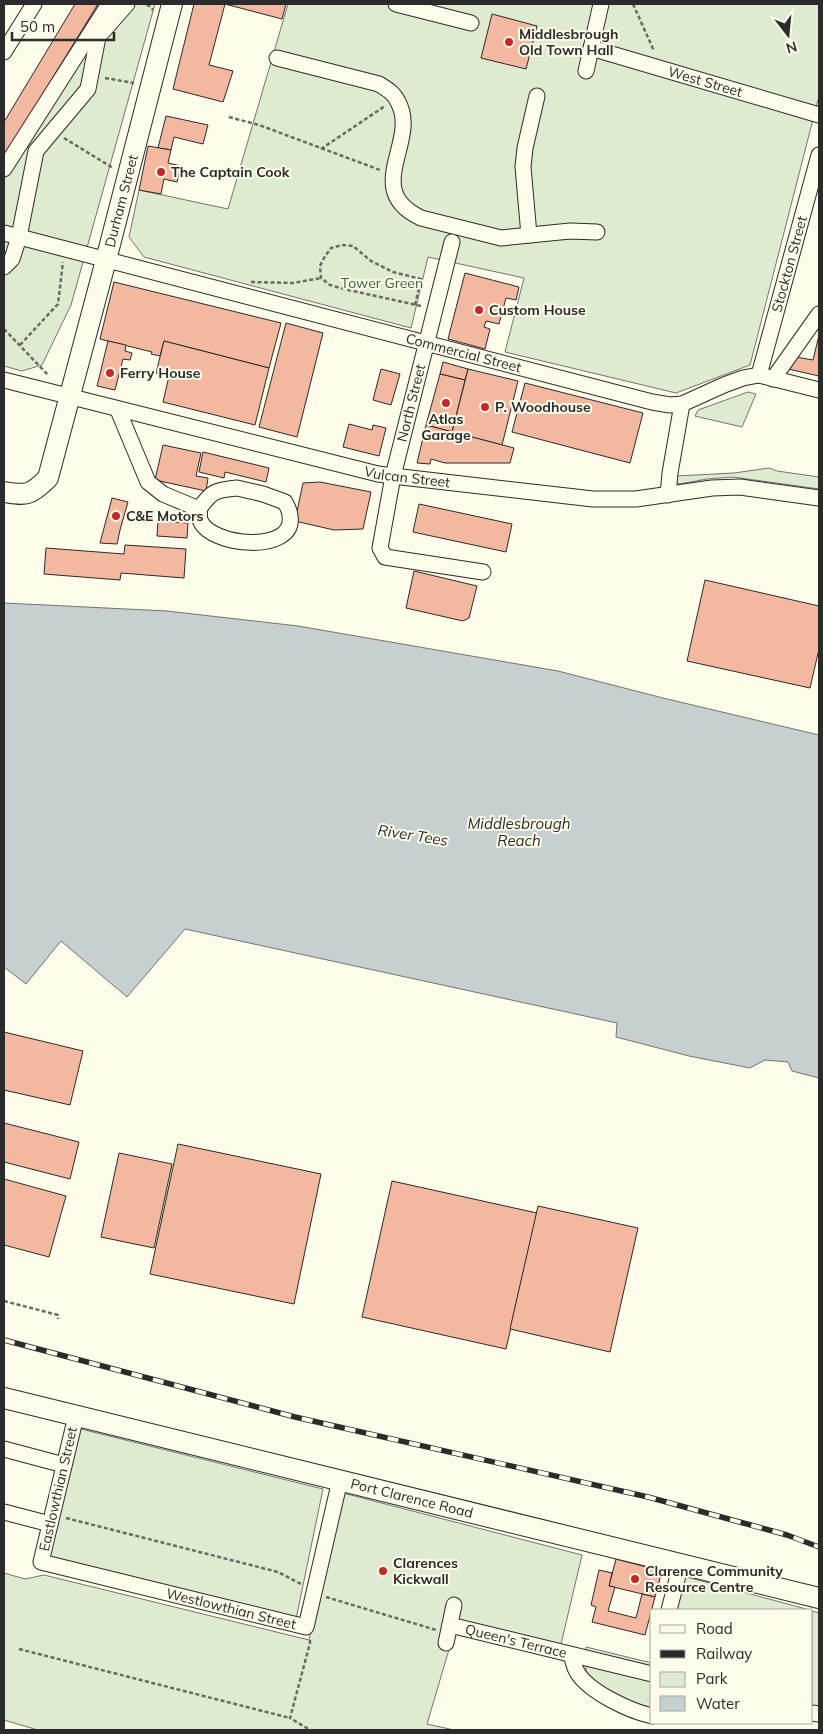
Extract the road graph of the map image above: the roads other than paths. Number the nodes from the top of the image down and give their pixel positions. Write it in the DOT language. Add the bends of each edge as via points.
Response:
graph roads {
  1 [pos="34,4"];
  2 [pos="108,4"];
  3 [pos="127,4"];
  4 [pos="172,4"];
  5 [pos="396,4"];
  6 [pos="601,4"];
  7 [pos="471,23"];
  8 [pos="591,48"];
  9 [pos="4,52"];
  10 [pos="277,58"];
  11 [pos="586,71"];
  12 [pos="537,96"];
  13 [pos="819,115"];
  14 [pos="819,155"];
  15 [pos="4,169"];
  16 [pos="597,232"];
  17 [pos="4,233"];
  18 [pos="529,235"];
  19 [pos="19,238"];
  20 [pos="452,242"];
  21 [pos="106,260"];
  22 [pos="4,266"];
  23 [pos="819,314"];
  24 [pos="426,344"];
  25 [pos="766,377"];
  26 [pos="4,380"];
  27 [pos="819,390"];
  28 [pos="70,397"];
  29 [pos="682,404"];
  30 [pos="118,410"];
  31 [pos="393,476"];
  32 [pos="4,492"];
  33 [pos="668,495"];
  34 [pos="819,498"];
  35 [pos="199,509"];
  36 [pos="483,572"];
  37 [pos="4,1398"];
  38 [pos="76,1416"];
  39 [pos="4,1449"];
  40 [pos="64,1465"];
  41 [pos="340,1480"];
  42 [pos="4,1512"];
  43 [pos="51,1519"];
  44 [pos="40,1562"];
  45 [pos="680,1564"];
  46 [pos="819,1598"];
  47 [pos="454,1605"];
  48 [pos="669,1609"];
  49 [pos="450,1625"];
  50 [pos="446,1643"];
  51 [pos="572,1655"];
  52 [pos="650,1674"];
  53 [pos="648,1715"];
  1 -- 9 [label="street"];
  2 -- 15 [label="street"];
  3 -- 19 [label="street" via="98,37 88,89 36,152"];
  4 -- 21 [label="main road, Durham Street"];
  5 -- 7 [label="street"];
  6 -- 8 [label="street"];
  8 -- 11 [label="street"];
  8 -- 13 [label="street, West Street"];
  10 -- 18 [label="street" via="379,84 393,94 403,117 393,175 394,189 399,202 410,213 500,238"];
  12 -- 18 [label="street" via="524,148"];
  14 -- 25 [label="street, Stockton Street"];
  16 -- 18 [label="street"];
  17 -- 19 [label="street, Commercial Street"];
  19 -- 21 [label="street, Commercial Street"];
  19 -- 22 [label="street" via="12,259"];
  20 -- 24 [label="street, North Street"];
  21 -- 24 [label="street, Commercial Street"];
  21 -- 28 [label="main road, Durham Street"];
  23 -- 25 [label="street"];
  24 -- 29 [label="street, Commercial Street" via="652,402"];
  24 -- 31 [label="street, North Street"];
  25 -- 27 [label="street, Commercial Street"];
  25 -- 29 [label="street, Commercial Street" via="742,378"];
  26 -- 28 [label="street, Vulcan Street"];
  28 -- 30 [label="street, Vulcan Street"];
  28 -- 32 [label="main road, Durham Street" via="48,478 36,490 22,495"];
  29 -- 33 [label="street"];
  30 -- 31 [label="street, Vulcan Street"];
  30 -- 35 [label="street" via="148,482 163,494"];
  31 -- 33 [label="street, Vulcan Street" via="593,499"];
  31 -- 36 [label="street, North Street" via="380,548 385,557"];
  33 -- 34 [label="street, Vulcan Street" via="740,487"];
  35 -- 35 [label="street" via="210,494 237,488 285,502 291,517 289,528 272,541 241,542 216,535 206,528 200,521"];
  37 -- 38 [label="main road, Port Clarence Road"];
  38 -- 40 [label="street, Eastlowthian Street"];
  38 -- 41 [label="main road, Port Clarence Road"];
  39 -- 40 [label="street"];
  40 -- 43 [label="street, Eastlowthian Street"];
  41 -- 44 [label="street, Westlowthian Street" via="306,1627"];
  41 -- 45 [label="main road, Port Clarence Road"];
  42 -- 43 [label="street"];
  43 -- 44 [label="street, Eastlowthian Street"];
  45 -- 46 [label="main road, Port Clarence Road"];
  45 -- 48 [label="street"];
  47 -- 49 [label="street, Queen's Terrace"];
  49 -- 50 [label="street, Queen's Terrace"];
  49 -- 51 [label="street, Queen's Terrace"];
  51 -- 52 [label="street"];
  51 -- 53 [label="street, Queen's Terrace" via="576,1670 596,1690 612,1701"];
}
